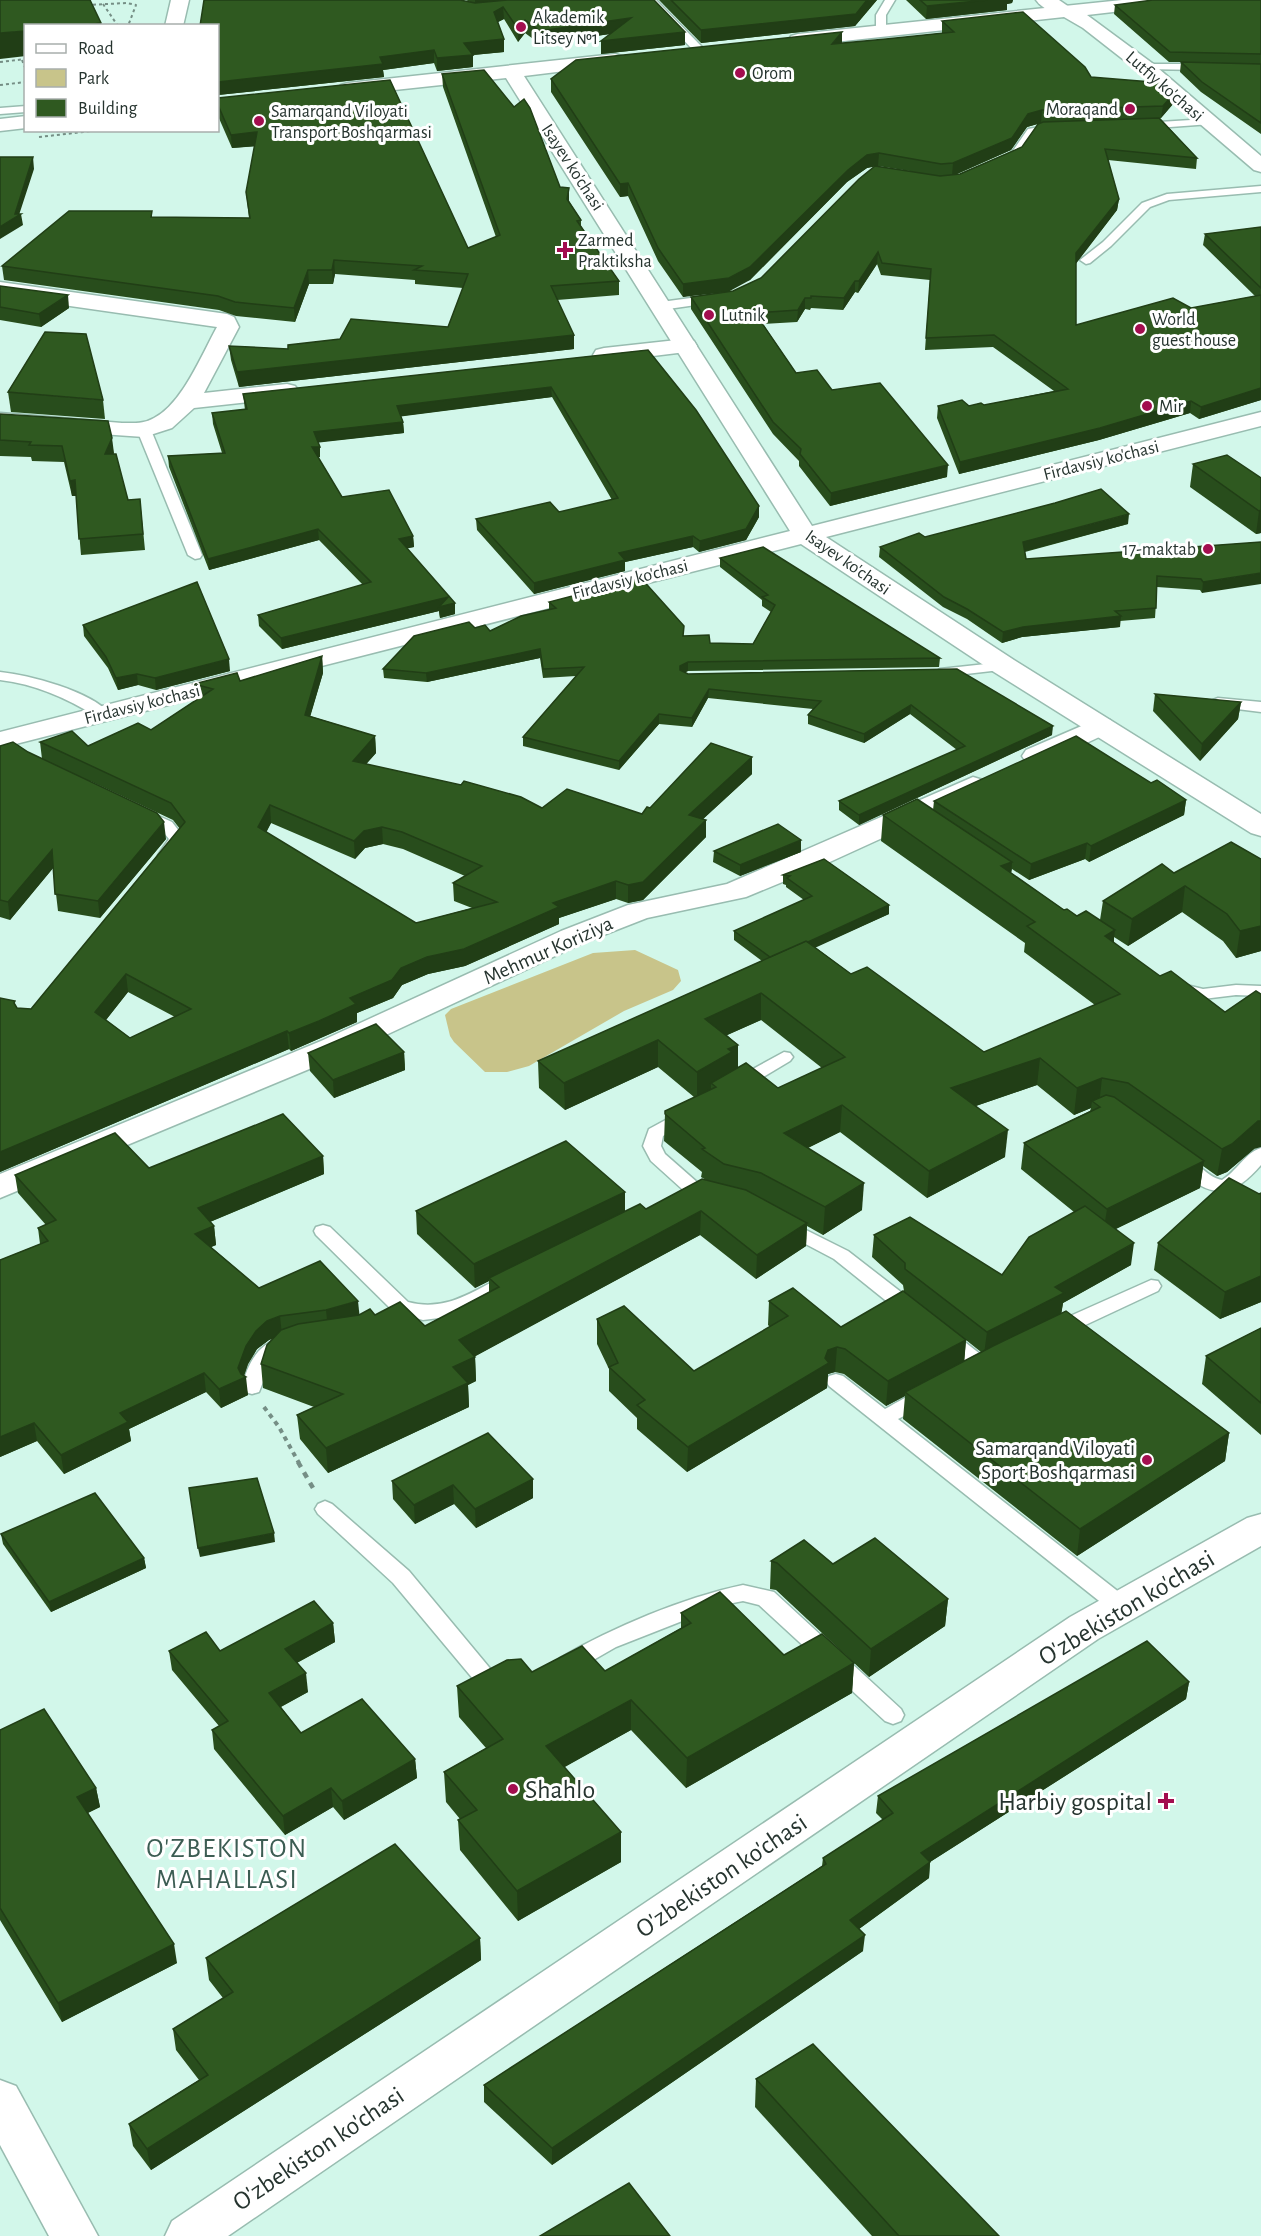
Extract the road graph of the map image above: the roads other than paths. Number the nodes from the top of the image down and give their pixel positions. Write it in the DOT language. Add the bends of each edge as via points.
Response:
graph roads {
  1 [pos="180,0"];
  2 [pos="650,0"];
  3 [pos="890,0"];
  4 [pos="1045,0"];
  5 [pos="1174,0"];
  6 [pos="1063,6"];
  7 [pos="174,24"];
  8 [pos="881,31"];
  9 [pos="782,42"];
  10 [pos="724,48"];
  11 [pos="700,51"];
  12 [pos="678,53"];
  13 [pos="633,58"];
  14 [pos="1145,67"];
  15 [pos="1211,67"];
  16 [pos="512,72"];
  17 [pos="333,91"];
  18 [pos="24,108"];
  19 [pos="0,111"];
  20 [pos="1207,122"];
  21 [pos="0,125"];
  22 [pos="1126,126"];
  23 [pos="1065,127"];
  24 [pos="24,129"];
  25 [pos="1261,166"];
  26 [pos="986,167"];
  27 [pos="1261,189"];
  28 [pos="1086,260"];
  29 [pos="0,289"];
  30 [pos="722,298"];
  31 [pos="661,306"];
  32 [pos="686,346"];
  33 [pos="580,358"];
  34 [pos="306,388"];
  35 [pos="187,402"];
  36 [pos="1261,419"];
  37 [pos="0,420"];
  38 [pos="144,430"];
  39 [pos="805,535"];
  40 [pos="195,555"];
  41 [pos="1004,666"];
  42 [pos="926,673"];
  43 [pos="0,676"];
  44 [pos="1201,701"];
  45 [pos="1261,707"];
  46 [pos="102,714"];
  47 [pos="1100,726"];
  48 [pos="7,744"];
  49 [pos="124,805"];
  50 [pos="1261,827"];
  51 [pos="153,871"];
  52 [pos="1166,982"];
  53 [pos="1261,991"];
  54 [pos="784,1057"];
  55 [pos="725,1092"];
  56 [pos="695,1110"];
  57 [pos="1165,1151"];
  58 [pos="1261,1154"];
  59 [pos="0,1187"];
  60 [pos="699,1194"];
  61 [pos="721,1197"];
  62 [pos="675,1200"];
  63 [pos="771,1217"];
  64 [pos="323,1231"];
  65 [pos="523,1275"];
  66 [pos="1151,1286"];
  67 [pos="401,1307"];
  68 [pos="380,1318"];
  69 [pos="292,1341"];
  70 [pos="1035,1341"];
  71 [pos="1003,1356"];
  72 [pos="982,1366"];
  73 [pos="962,1376"];
  74 [pos="836,1381"];
  75 [pos="943,1387"];
  76 [pos="252,1388"];
  77 [pos="884,1418"];
  78 [pos="325,1509"];
  79 [pos="1261,1528"];
  80 [pos="1121,1606"];
  81 [pos="552,1674"];
  82 [pos="523,1680"];
  83 [pos="893,1715"];
  84 [pos="0,2100"];
  85 [pos="74,2236"];
  86 [pos="189,2236"];
  1 -- 7 [label="main road"];
  2 -- 11 [label="lane"];
  3 -- 8 [label="lane" via="881,15"];
  4 -- 6 [label="main road, Lutfiy ko'chasi"];
  5 -- 6 [label="main road"];
  6 -- 8 [label="main road"];
  6 -- 14 [label="main road, Lutfiy ko'chasi"];
  8 -- 9 [label="main road"];
  10 -- 11 [label="main road"];
  11 -- 12 [label="main road"];
  13 -- 16 [label="main road"];
  14 -- 15 [label="lane"];
  14 -- 20 [label="main road, Lutfiy ko'chasi"];
  16 -- 17 [label="main road"];
  16 -- 31 [label="main road, Isayev ko'chasi"];
  18 -- 19 [label="lane"];
  20 -- 22 [label="lane"];
  20 -- 25 [label="main road, Lutfiy ko'chasi"];
  21 -- 24 [label="main road"];
  23 -- 26 [label="lane" via="1032,131 1016,154"];
  27 -- 28 [label="lane" via="1167,197 1146,205"];
  29 -- 35 [label="main road" via="226,322 228,327"];
  30 -- 31 [label="lane"];
  31 -- 32 [label="main road, Isayev ko'chasi"];
  32 -- 33 [label="main road"];
  32 -- 39 [label="main road, Isayev ko'chasi"];
  34 -- 35 [label="main road"];
  35 -- 38 [label="main road" via="164,423"];
  36 -- 39 [label="main road, Firdavsiy ko'chasi"];
  37 -- 38 [label="main road"];
  38 -- 40 [label="lane"];
  39 -- 41 [label="main road, Isayev ko'chasi"];
  39 -- 46 [label="main road, Firdavsiy ko'chasi"];
  41 -- 42 [label="lane"];
  41 -- 47 [label="main road, Isayev ko'chasi"];
  43 -- 46 [label="lane" via="18,677 88,704"];
  44 -- 45 [label="lane"];
  46 -- 48 [label="main road, Firdavsiy ko'chasi"];
  47 -- 50 [label="main road, Isayev ko'chasi"];
  47 -- 59 [label="main road, Mehmur Koriziya" via="1001,772 923,820 735,891 639,911 572,937 332,1048"];
  49 -- 51 [label="lane" via="165,825 177,839"];
  52 -- 53 [label="lane" via="1203,994"];
  54 -- 55 [label="lane"];
  56 -- 60 [label="lane" via="656,1133 652,1146 657,1157"];
  57 -- 58 [label="lane" via="1214,1185 1233,1182"];
  60 -- 61 [label="lane"];
  60 -- 62 [label="lane"];
  63 -- 72 [label="lane" via="841,1255"];
  64 -- 67 [label="lane"];
  65 -- 67 [label="lane" via="448,1311 423,1313"];
  66 -- 70 [label="lane"];
  67 -- 68 [label="lane"];
  69 -- 76 [label="lane" via="270,1348 255,1371"];
  71 -- 72 [label="lane"];
  72 -- 73 [label="lane"];
  74 -- 77 [label="lane"];
  75 -- 77 [label="lane"];
  77 -- 80 [label="lane"];
  78 -- 82 [label="lane" via="401,1577 487,1680"];
  79 -- 80 [label="main road, O'zbekiston ko'chasi"];
  80 -- 86 [label="main road, O'zbekiston ko'chasi"];
  81 -- 83 [label="lane" via="608,1641 743,1593 766,1598"];
  84 -- 85 [label="main road"];
}
